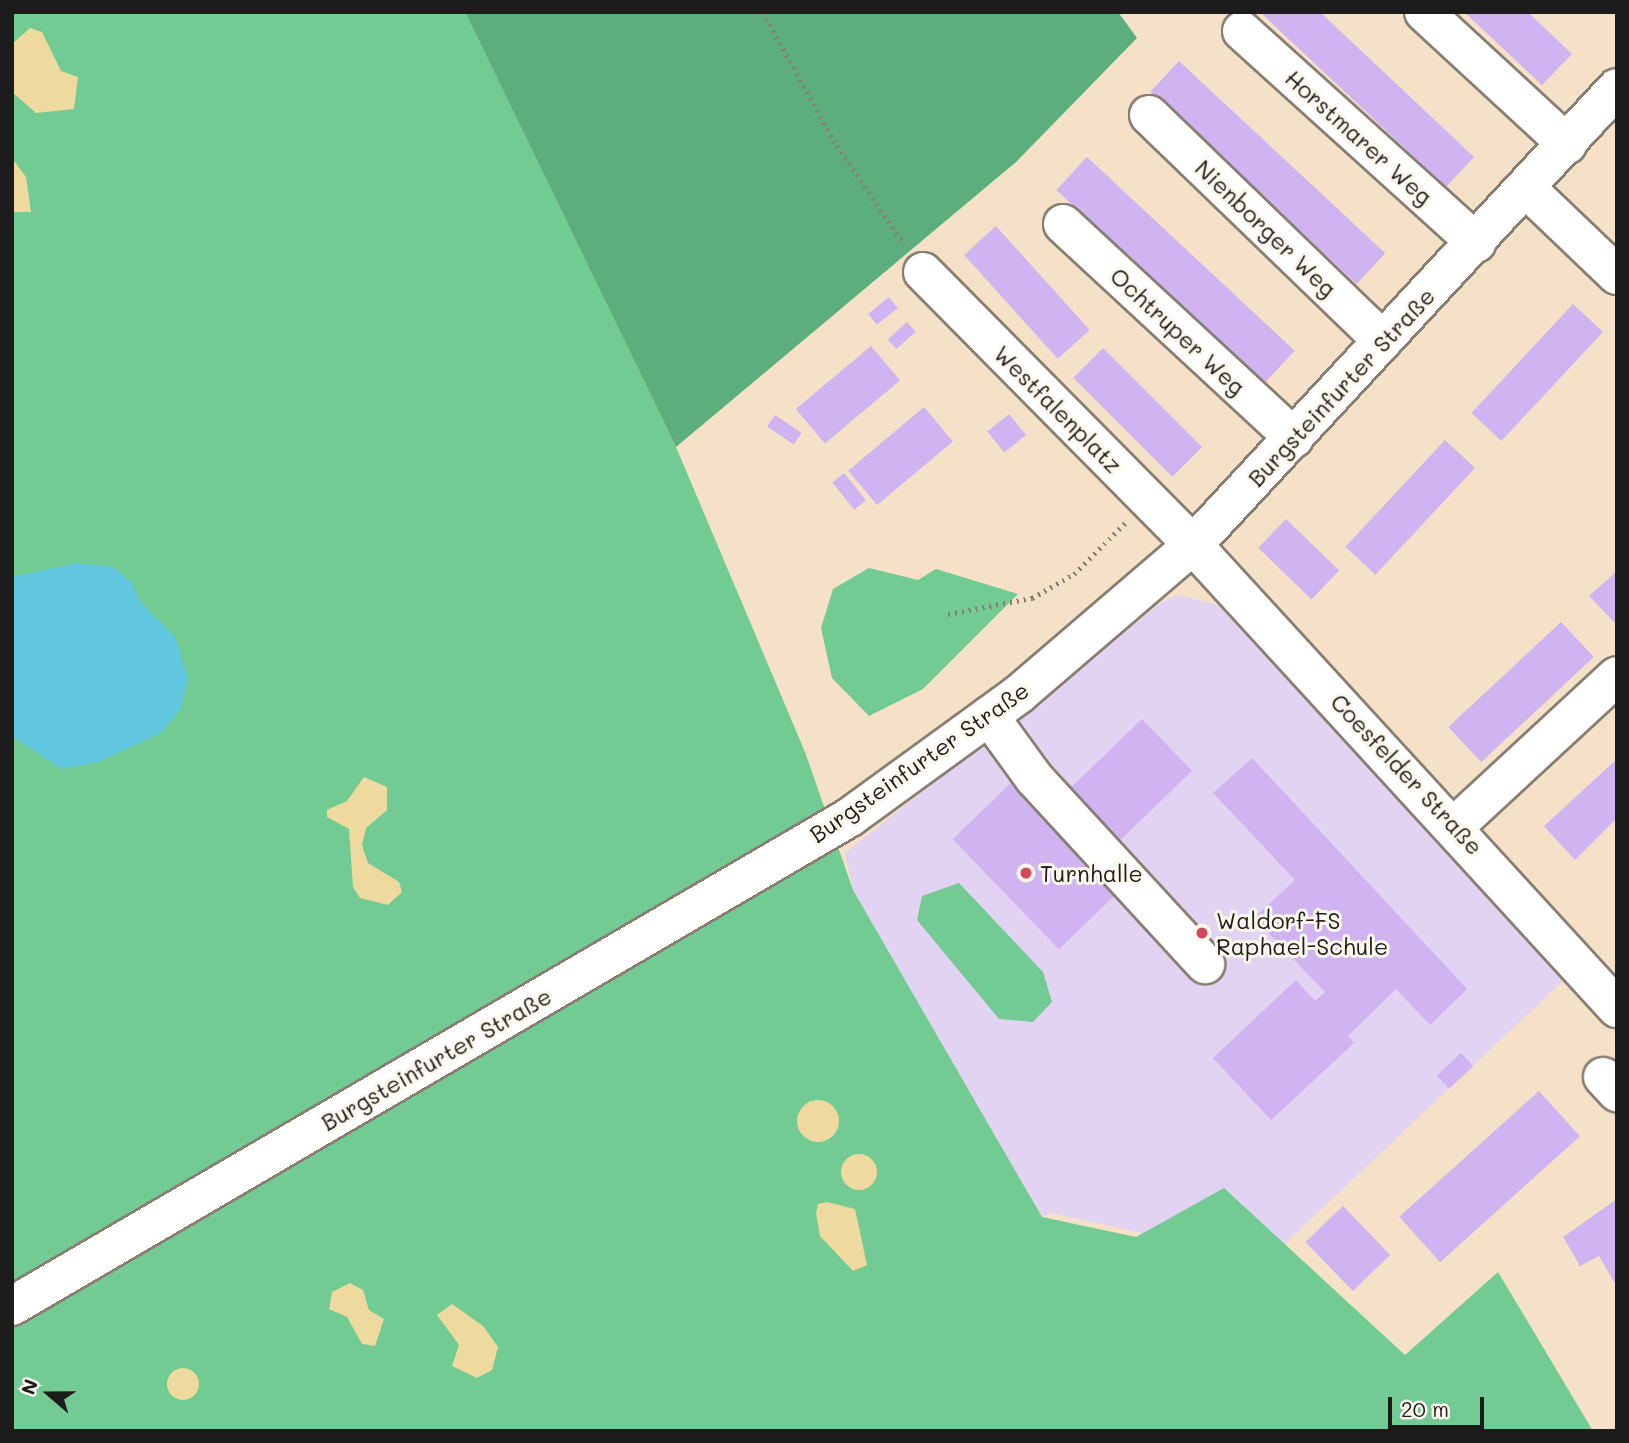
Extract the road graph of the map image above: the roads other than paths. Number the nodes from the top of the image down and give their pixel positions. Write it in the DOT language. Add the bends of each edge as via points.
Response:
graph roads {
  1 [pos="1424,12"];
  2 [pos="1242,32"];
  3 [pos="1617,88"];
  4 [pos="1149,115"];
  5 [pos="1567,144"];
  6 [pos="1528,190"];
  7 [pos="1063,224"];
  8 [pos="1477,243"];
  9 [pos="923,272"];
  10 [pos="1617,275"];
  11 [pos="1383,341"];
  12 [pos="1294,438"];
  13 [pos="1193,545"];
  14 [pos="1617,677"];
  15 [pos="989,716"];
  16 [pos="1456,825"];
  17 [pos="1205,964"];
  18 [pos="1617,1008"];
  19 [pos="12,1307"];
  1 -- 5 [label="street"];
  2 -- 8 [label="street, Horstmarer Weg"];
  3 -- 5 [label="street, Burgsteinfurter Straße"];
  4 -- 11 [label="street, Nienborger Weg"];
  5 -- 6 [label="street, Burgsteinfurter Straße"];
  6 -- 8 [label="street, Burgsteinfurter Straße"];
  6 -- 10 [label="street"];
  7 -- 12 [label="street, Ochtruper Weg"];
  8 -- 11 [label="street, Burgsteinfurter Straße"];
  9 -- 13 [label="street, Westfalenplatz"];
  11 -- 12 [label="street, Burgsteinfurter Straße"];
  12 -- 13 [label="street, Burgsteinfurter Straße"];
  13 -- 15 [label="street, Burgsteinfurter Straße"];
  13 -- 16 [label="street, Coesfelder Straße"];
  14 -- 16 [label="street"];
  15 -- 17 [label="street" via="1034,778"];
  15 -- 19 [label="street, Burgsteinfurter Straße" via="850,817"];
  16 -- 18 [label="street, Coesfelder Straße"];
}
